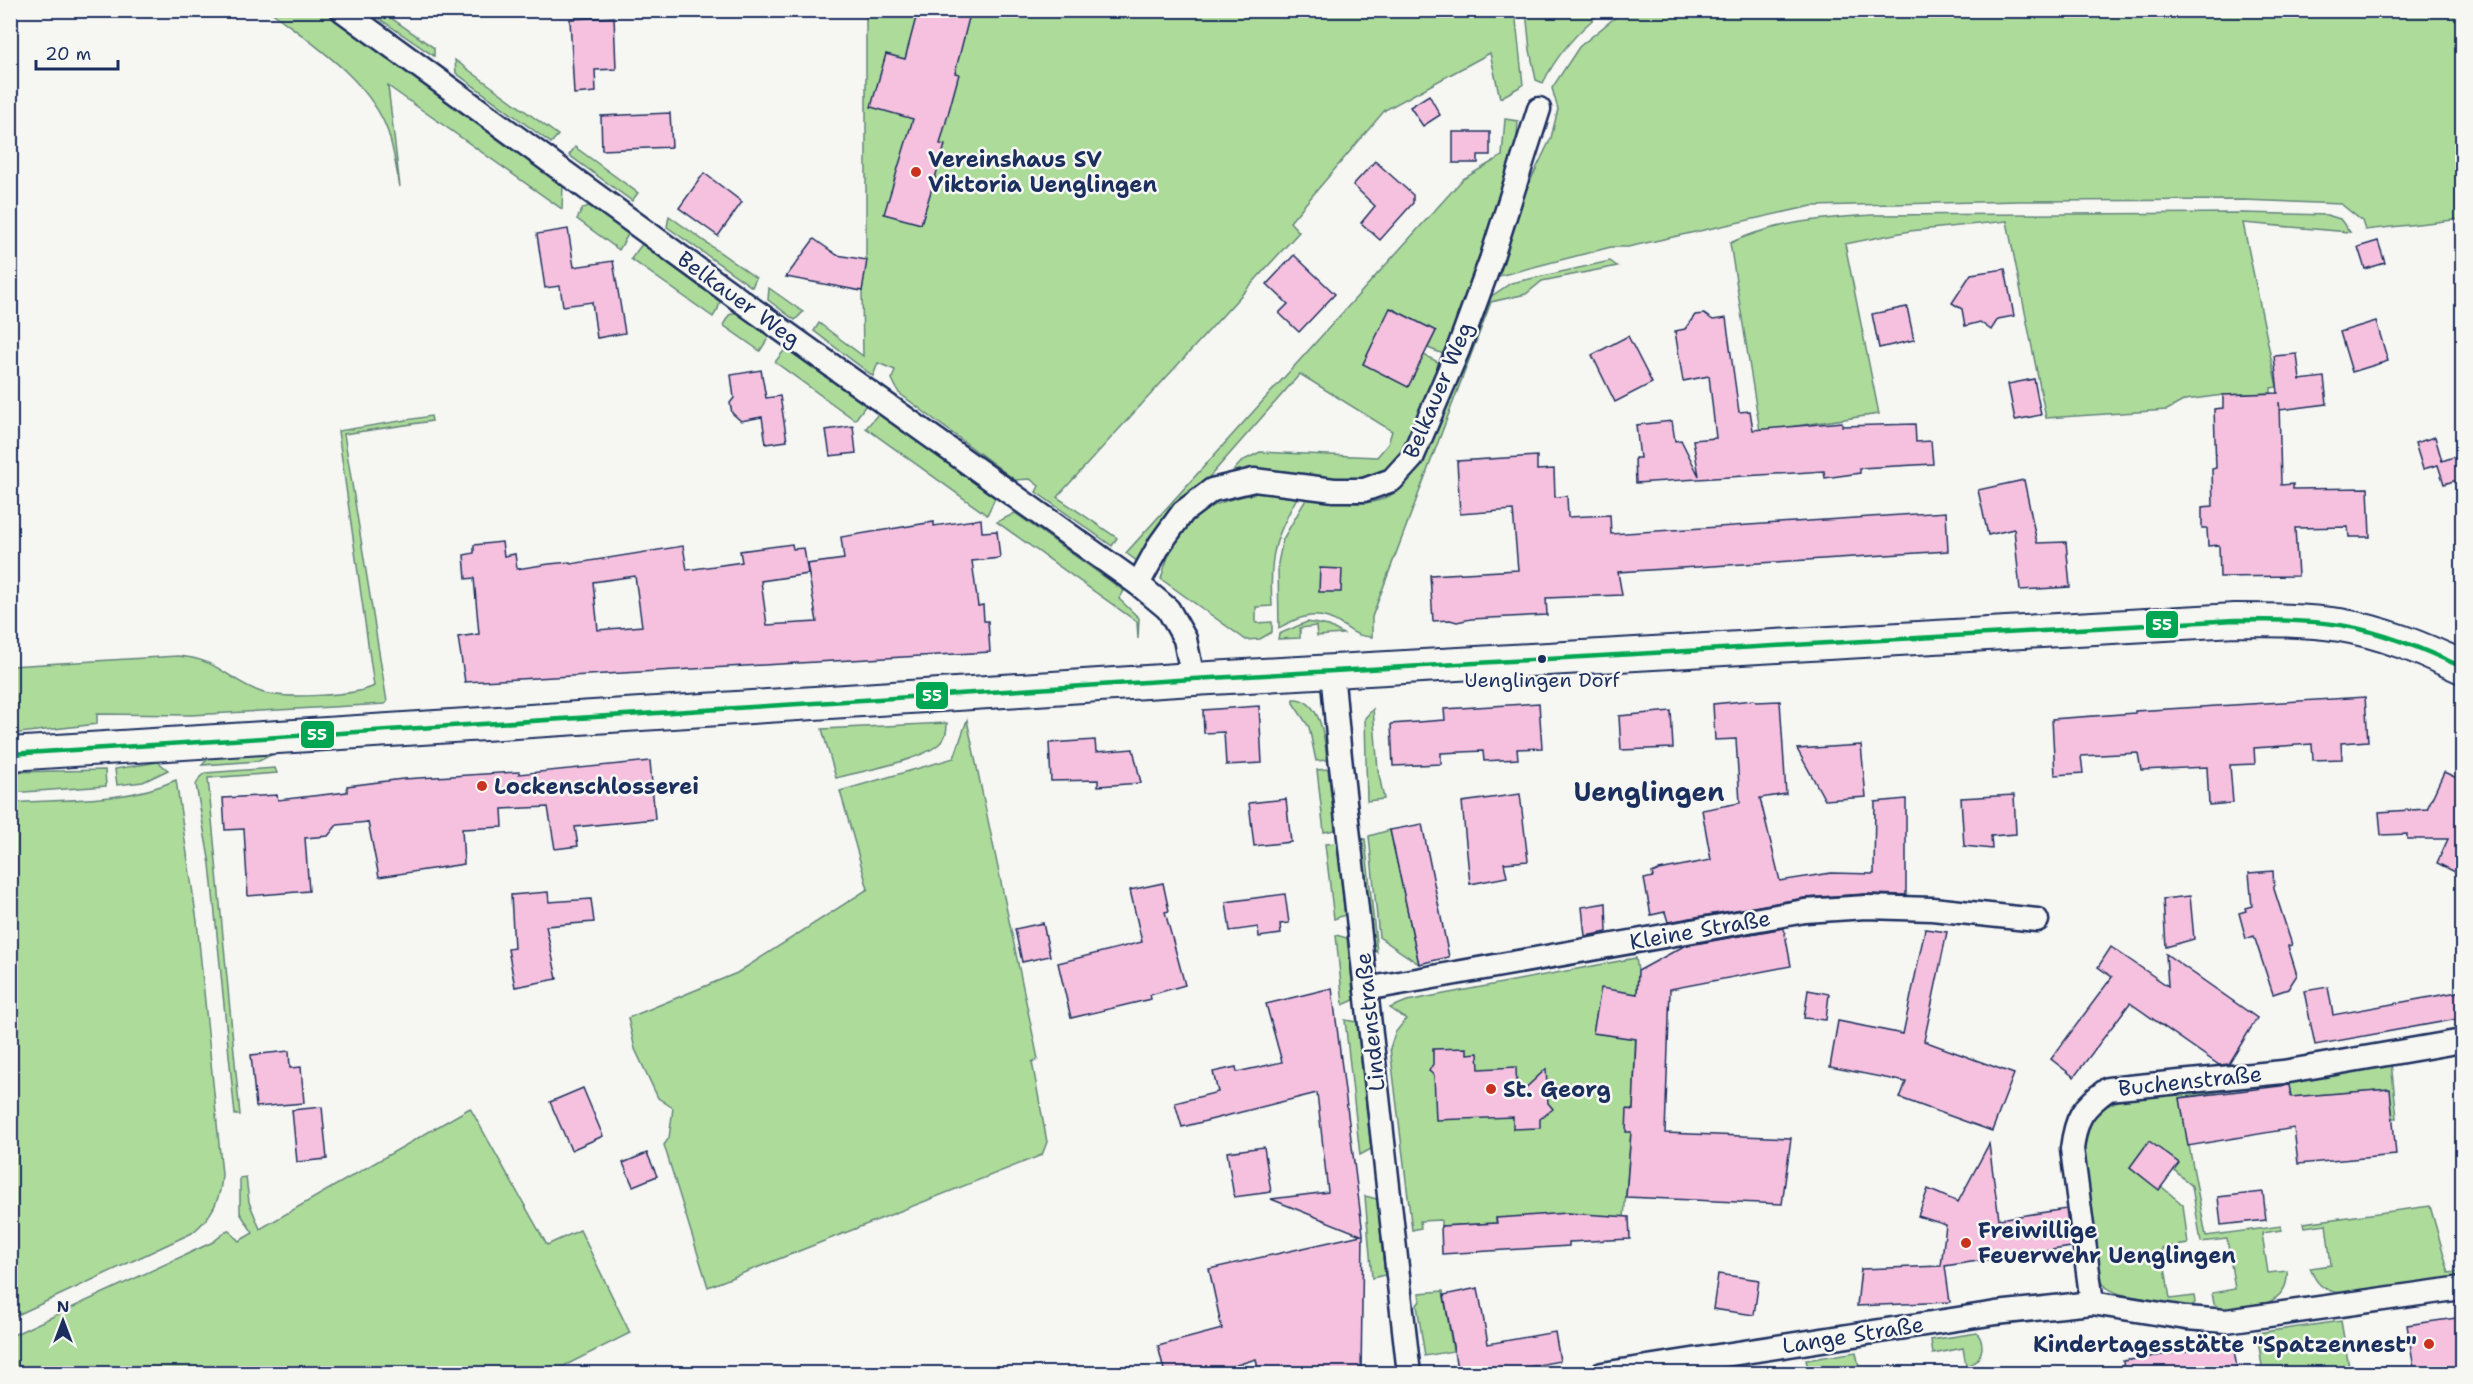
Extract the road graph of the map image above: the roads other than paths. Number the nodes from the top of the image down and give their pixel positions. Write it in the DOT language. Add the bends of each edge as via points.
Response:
graph roads {
  1 [pos="342,10"];
  2 [pos="1539,109"];
  3 [pos="1138,584"];
  4 [pos="2463,667"];
  5 [pos="1332,671"];
  6 [pos="1193,679"];
  7 [pos="10,754"];
  8 [pos="2037,920"];
  9 [pos="1366,989"];
  10 [pos="2463,1041"];
  11 [pos="2463,1288"];
  12 [pos="2092,1303"];
  13 [pos="1408,1374"];
  14 [pos="1602,1374"];
  1 -- 3 [label="street, Belkauer Weg"];
  2 -- 3 [label="street, Belkauer Weg" via="1458,350 1412,458 1392,480 1364,490 1254,480 1212,490 1183,512"];
  3 -- 6 [label="street, Belkauer Weg" via="1168,609 1185,639"];
  4 -- 5 [label="main road" via="2395,639 2342,626 2235,620"];
  5 -- 6 [label="main road"];
  5 -- 9 [label="street, Lindenstraße"];
  6 -- 7 [label="main road"];
  8 -- 9 [label="street, Kleine Straße" via="1921,908 1805,911"];
  9 -- 13 [label="street, Lindenstraße"];
  10 -- 12 [label="street, Buchenstraße" via="2283,1072 2108,1089 2090,1102 2075,1125 2072,1149"];
  11 -- 12 [label="street, Lange Straße" via="2226,1321"];
  12 -- 14 [label="street, Lange Straße" via="1996,1313"];
}
